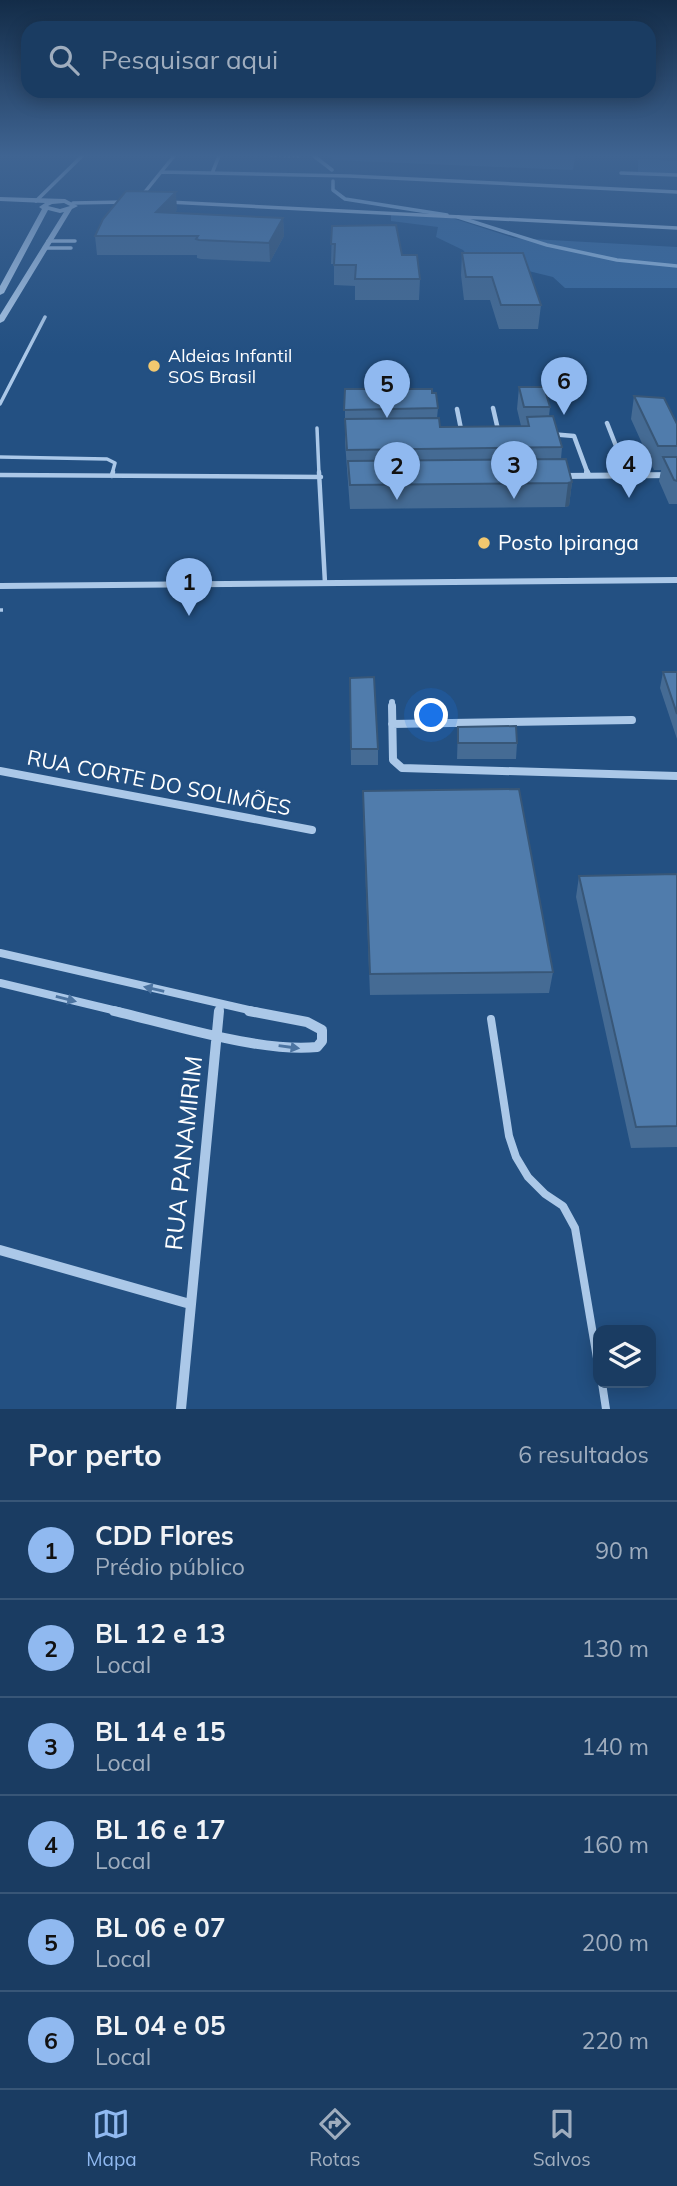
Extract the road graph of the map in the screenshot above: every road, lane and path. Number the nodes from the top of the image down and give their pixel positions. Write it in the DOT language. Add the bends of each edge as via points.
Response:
graph roads {
  1 [pos="37,222"];
  2 [pos="61,222"];
  3 [pos="568,222"];
  4 [pos="677,228"];
  5 [pos="75,241"];
  6 [pos="46,244"];
  7 [pos="71,248"];
  8 [pos="0,293"];
  9 [pos="46,317"];
  10 [pos="0,321"];
  11 [pos="0,404"];
  12 [pos="494,408"];
  13 [pos="457,409"];
  14 [pos="607,423"];
  15 [pos="317,428"];
  16 [pos="499,434"];
  17 [pos="512,434"];
  18 [pos="539,434"];
  19 [pos="449,435"];
  20 [pos="462,435"];
  21 [pos="474,435"];
  22 [pos="487,435"];
  23 [pos="0,457"];
  24 [pos="0,475"];
  25 [pos="588,475"];
  26 [pos="627,475"];
  27 [pos="677,475"];
  28 [pos="112,476"];
  29 [pos="547,476"];
  30 [pos="321,477"];
  31 [pos="677,580"];
  32 [pos="325,583"];
  33 [pos="0,586"];
  34 [pos="392,702"];
  35 [pos="632,720"];
  36 [pos="392,724"];
  37 [pos="0,771"];
  38 [pos="677,776"];
  39 [pos="312,830"];
  40 [pos="0,953"];
  41 [pos="0,983"];
  42 [pos="220,1005"];
  43 [pos="491,1020"];
  44 [pos="218,1036"];
  45 [pos="0,1250"];
  46 [pos="190,1304"];
  47 [pos="593,1334"];
  48 [pos="602,1388"];
  49 [pos="181,1409"];
  50 [pos="606,1409"];
  1 -- 8 [label="street"];
  2 -- 6 [label="street"];
  3 -- 4 [label="street"];
  5 -- 6 [label="street"];
  6 -- 7 [label="street"];
  6 -- 10 [label="street"];
  9 -- 11 [label="lane"];
  12 -- 16 [label="street"];
  13 -- 20 [label="street"];
  14 -- 26 [label="street"];
  15 -- 30 [label="lane"];
  16 -- 17 [label="street"];
  16 -- 22 [label="street"];
  18 -- 25 [label="street" via="574,436"];
  19 -- 20 [label="street"];
  20 -- 21 [label="street"];
  23 -- 28 [label="lane" via="107,459 115,463"];
  24 -- 28 [label="lane"];
  25 -- 26 [label="street"];
  25 -- 29 [label="street"];
  26 -- 27 [label="street"];
  28 -- 30 [label="lane"];
  30 -- 32 [label="lane"];
  31 -- 32 [label="street"];
  32 -- 33 [label="street"];
  34 -- 36 [label="street"];
  35 -- 36 [label="street"];
  36 -- 38 [label="street" via="393,760 402,768"];
  37 -- 39 [label="street, RUA CORTE DO SOLIMÕES"];
  42 -- 40 [label="street, one-way"];
  41 -- 44 [label="street, one-way"];
  42 -- 44 [label="street, RUA PANAMIRIM"];
  44 -- 42 [label="street, one-way" via="299,1049 317,1047 322,1041 322,1030 307,1022"];
  43 -- 47 [label="lane" via="509,1136 528,1177 564,1206 575,1228"];
  44 -- 46 [label="street, RUA PANAMIRIM"];
  45 -- 46 [label="street"];
  46 -- 49 [label="street, RUA PANAMIRIM"];
  48 -- 50 [label="lane"];
}
